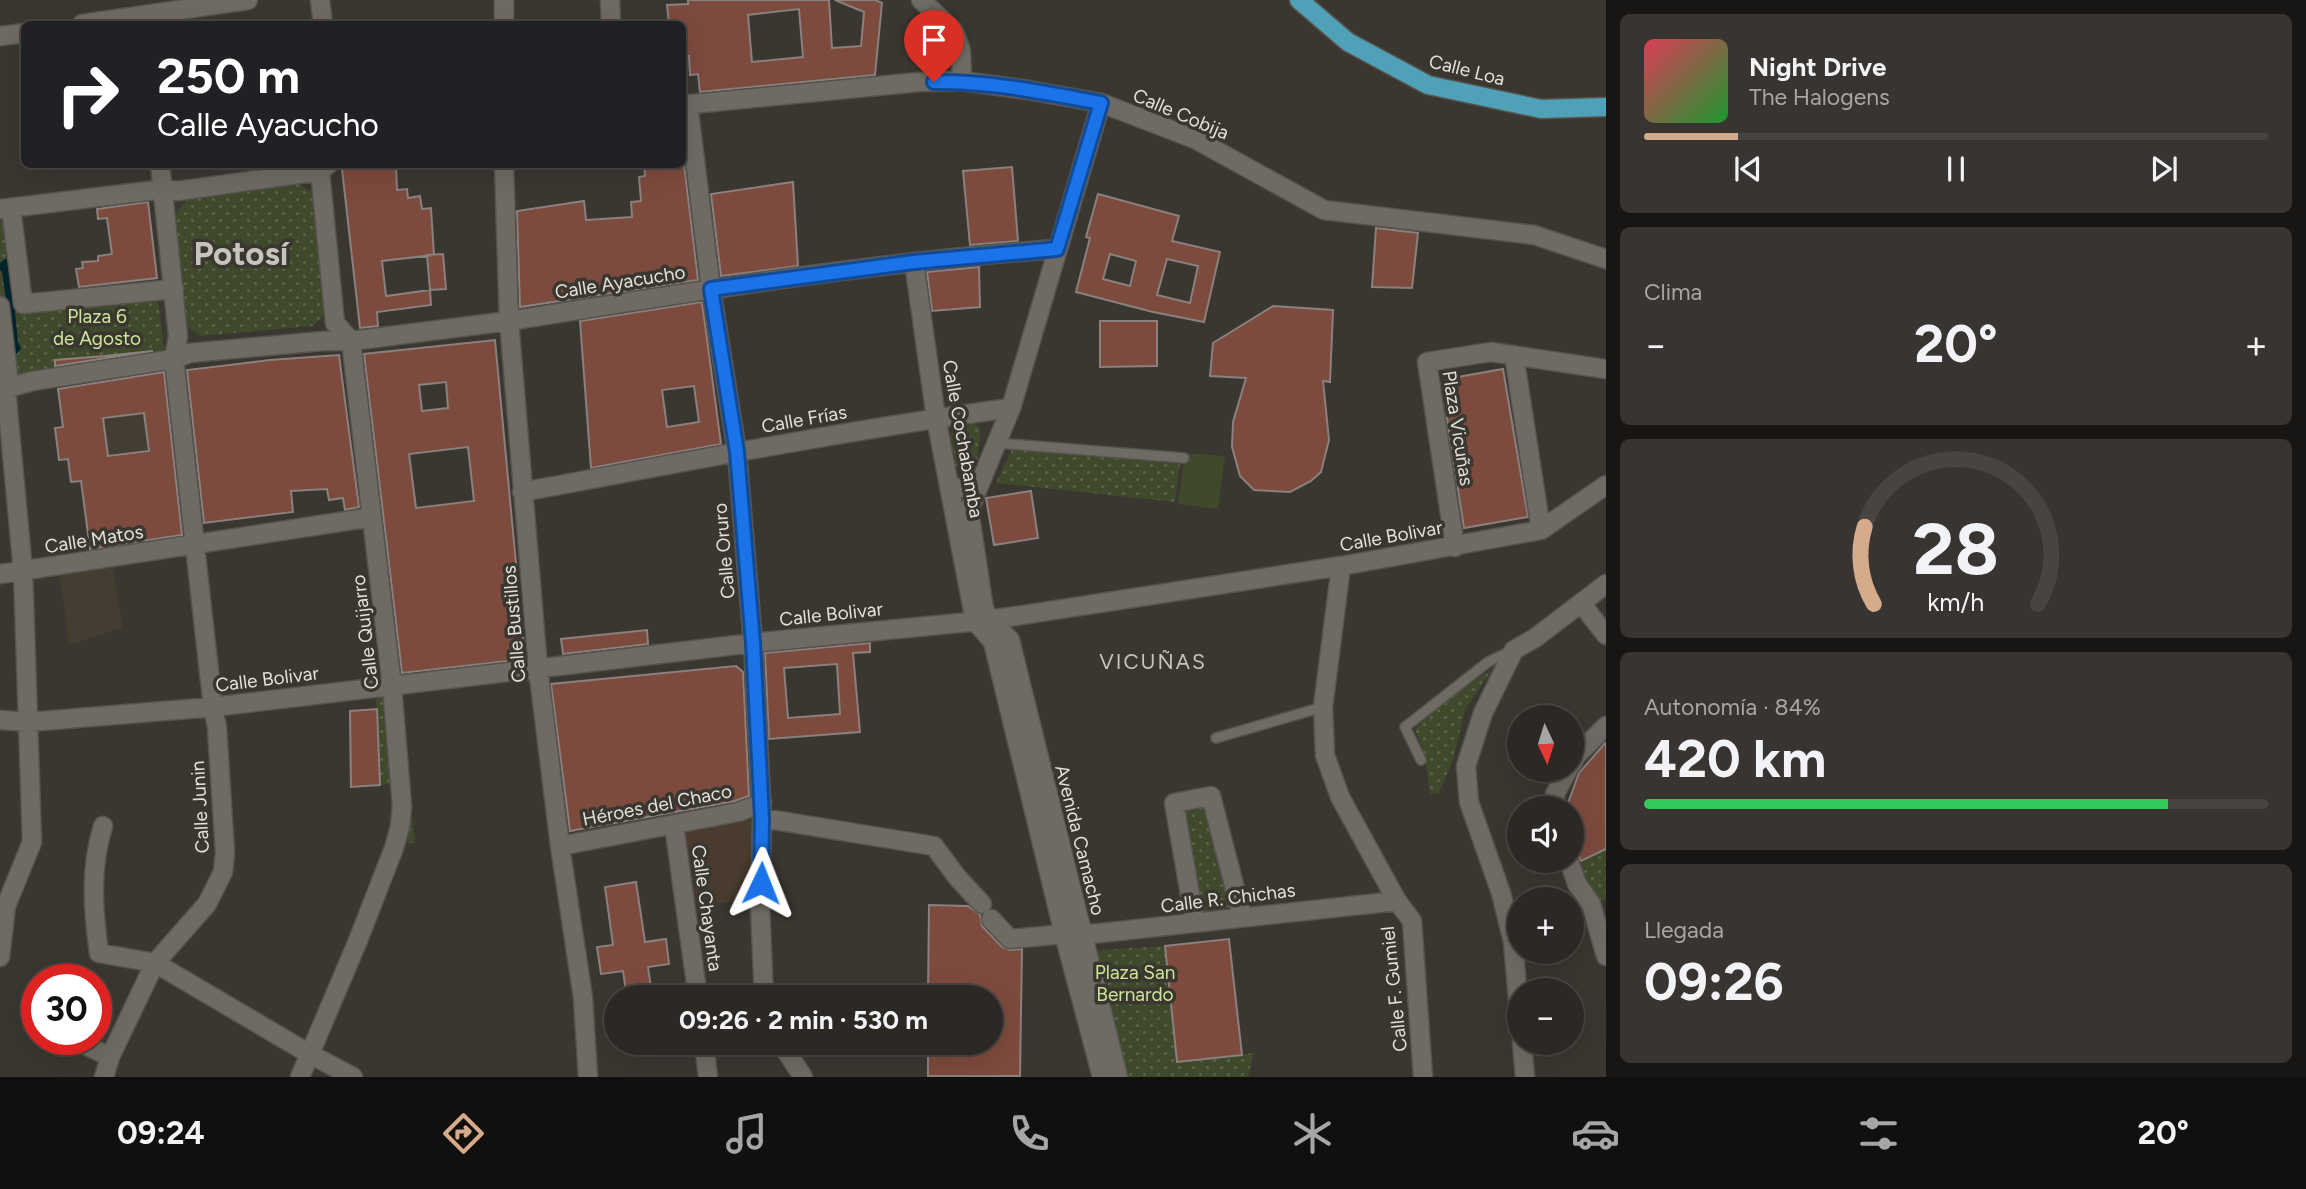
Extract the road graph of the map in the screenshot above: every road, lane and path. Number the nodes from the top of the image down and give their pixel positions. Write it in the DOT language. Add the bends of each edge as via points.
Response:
graph roads {
  1 [pos="248,0"];
  2 [pos="320,0"];
  3 [pos="504,0"];
  4 [pos="610,0"];
  5 [pos="921,0"];
  6 [pos="1299,0"];
  7 [pos="141,14"];
  8 [pos="100,21"];
  9 [pos="323,21"];
  10 [pos="504,21"];
  11 [pos="611,21"];
  12 [pos="21,33"];
  13 [pos="0,36"];
  14 [pos="962,81"];
  15 [pos="1101,103"];
  16 [pos="686,105"];
  17 [pos="1606,107"];
  18 [pos="686,112"];
  19 [pos="161,168"];
  20 [pos="325,168"];
  21 [pos="505,168"];
  22 [pos="164,189"];
  23 [pos="5,209"];
  24 [pos="1057,249"];
  25 [pos="1606,259"];
  26 [pos="914,262"];
  27 [pos="174,289"];
  28 [pos="711,289"];
  29 [pos="0,306"];
  30 [pos="509,321"];
  31 [pos="351,341"];
  32 [pos="1514,355"];
  33 [pos="182,356"];
  34 [pos="1606,369"];
  35 [pos="3,390"];
  36 [pos="1011,408"];
  37 [pos="936,418"];
  38 [pos="997,443"];
  39 [pos="737,452"];
  40 [pos="1184,458"];
  41 [pos="1606,485"];
  42 [pos="950,488"];
  43 [pos="978,488"];
  44 [pos="522,492"];
  45 [pos="372,517"];
  46 [pos="1541,530"];
  47 [pos="195,544"];
  48 [pos="1455,547"];
  49 [pos="1341,566"];
  50 [pos="23,571"];
  51 [pos="0,574"];
  52 [pos="1606,584"];
  53 [pos="1581,603"];
  54 [pos="983,621"];
  55 [pos="1606,635"];
  56 [pos="753,643"];
  57 [pos="1514,650"];
  58 [pos="538,668"];
  59 [pos="393,685"];
  60 [pos="213,707"];
  61 [pos="1323,708"];
  62 [pos="0,720"];
  63 [pos="29,722"];
  64 [pos="1606,726"];
  65 [pos="1216,738"];
  66 [pos="1584,748"];
  67 [pos="1421,760"];
  68 [pos="762,810"];
  69 [pos="674,825"];
  70 [pos="103,826"];
  71 [pos="560,846"];
  72 [pos="1573,873"];
  73 [pos="1397,901"];
  74 [pos="1242,916"];
  75 [pos="1195,923"];
  76 [pos="1073,935"];
  77 [pos="1606,956"];
  78 [pos="0,957"];
  79 [pos="155,963"];
  80 [pos="1516,978"];
  81 [pos="696,985"];
  82 [pos="763,985"];
  83 [pos="308,1053"];
  84 [pos="106,1055"];
  85 [pos="705,1055"];
  86 [pos="789,1055"];
  87 [pos="1523,1055"];
  88 [pos="110,1057"];
  89 [pos="104,1077"];
  90 [pos="300,1077"];
  91 [pos="353,1077"];
  92 [pos="588,1077"];
  93 [pos="708,1077"];
  94 [pos="803,1077"];
  95 [pos="1102,1077"];
  96 [pos="1118,1077"];
  97 [pos="1423,1077"];
  98 [pos="1525,1077"];
  1 -- 7 [label="street"];
  2 -- 9 [label="street"];
  3 -- 10 [label="street"];
  4 -- 11 [label="street"];
  5 -- 14 [label="street" via="954,31 961,51"];
  6 -- 17 [label="main road, Calle Loa" via="1348,42 1428,85 1541,109"];
  7 -- 8 [label="street"];
  12 -- 13 [label="street"];
  14 -- 15 [label="street, Calle Cobija"];
  14 -- 16 [label="street, Calle Cobija"];
  15 -- 24 [label="street, Calle Cochabamba"];
  15 -- 25 [label="street, Calle Cobija" via="1195,139 1324,210 1534,234"];
  18 -- 28 [label="street, Calle Oruro"];
  19 -- 22 [label="street"];
  20 -- 22 [label="street" via="178,191"];
  20 -- 31 [label="street, Calle Quijarro" via="335,323"];
  21 -- 30 [label="street, Calle Bustillos"];
  22 -- 23 [label="street"];
  22 -- 27 [label="street"];
  23 -- 27 [label="street" via="23,304"];
  24 -- 26 [label="street, Calle Ayacucho"];
  24 -- 36 [label="street, Calle Cochabamba"];
  26 -- 28 [label="street, Calle Ayacucho"];
  26 -- 37 [label="street, Calle Cochabamba"];
  27 -- 33 [label="street"];
  28 -- 30 [label="street, Calle Ayacucho"];
  28 -- 39 [label="street, Calle Oruro"];
  29 -- 35 [label="street" via="8,375"];
  30 -- 31 [label="street, Calle Ayacucho"];
  30 -- 44 [label="street, Calle Bustillos"];
  31 -- 33 [label="street, Calle Ayacucho"];
  31 -- 45 [label="street, Calle Quijarro"];
  32 -- 34 [label="street"];
  32 -- 46 [label="street"];
  32 -- 48 [label="street, Plaza Vicuñas" via="1491,352 1427,362"];
  33 -- 35 [label="street, Calle Ayacucho"];
  33 -- 47 [label="street, Calle Junin"];
  35 -- 50 [label="street"];
  36 -- 37 [label="street, Calle Frías"];
  36 -- 38 [label="street, Calle Cochabamba"];
  37 -- 39 [label="street, Calle Frías"];
  37 -- 42 [label="street, Calle Cochabamba"];
  38 -- 40 [label="lane"];
  38 -- 43 [label="street, Calle Cochabamba"];
  39 -- 44 [label="street, Calle Frías"];
  39 -- 56 [label="street, Calle Oruro"];
  41 -- 46 [label="street, Calle Bolivar"];
  42 -- 43 [label="street"];
  42 -- 54 [label="street, Calle Cochabamba"];
  43 -- 54 [label="street, Calle Cochabamba" via="969,510"];
  44 -- 58 [label="street, Calle Bustillos"];
  45 -- 47 [label="street, Calle Matos"];
  45 -- 59 [label="street, Calle Quijarro"];
  46 -- 48 [label="street, Calle Bolivar"];
  47 -- 50 [label="street, Calle Matos"];
  47 -- 60 [label="street, Calle Junin"];
  48 -- 49 [label="street, Calle Bolivar"];
  49 -- 54 [label="street, Calle Bolivar"];
  49 -- 61 [label="street, Calle F. Gumiel"];
  50 -- 51 [label="street, Calle Matos"];
  50 -- 63 [label="street"];
  52 -- 53 [label="street"];
  53 -- 55 [label="street"];
  53 -- 57 [label="street"];
  54 -- 56 [label="street, Calle Bolivar"];
  54 -- 76 [label="street, Avenida Camacho" via="993,642"];
  56 -- 58 [label="street, Calle Bolivar"];
  56 -- 68 [label="street, Calle Oruro"];
  57 -- 67 [label="lane" via="1488,662 1405,727"];
  57 -- 80 [label="street" via="1483,713 1466,766 1469,802 1501,893"];
  58 -- 59 [label="street, Calle Bolivar"];
  58 -- 71 [label="street, Calle Bustillos"];
  59 -- 60 [label="street, Calle Bolivar"];
  59 -- 83 [label="street, Calle Quijarro" via="400,826 358,943"];
  60 -- 63 [label="street, Calle Bolivar"];
  60 -- 79 [label="street, Calle Junin" via="223,872 207,904"];
  61 -- 65 [label="lane"];
  61 -- 73 [label="street, Calle F. Gumiel" via="1325,755 1340,797"];
  62 -- 63 [label="street, Calle Bolivar"];
  63 -- 78 [label="street" via="32,842 6,906"];
  64 -- 66 [label="street"];
  68 -- 69 [label="street, Héroes del Chaco"];
  68 -- 76 [label="street, Calle R. Chichas" via="934,846 1010,939"];
  68 -- 82 [label="street, Calle Oruro"];
  69 -- 71 [label="street, Héroes del Chaco"];
  69 -- 81 [label="street, Calle Chayanta"];
  70 -- 79 [label="street" via="92,908 99,953"];
  71 -- 92 [label="street, Calle Bustillos" via="583,998"];
  72 -- 77 [label="street" via="1591,904"];
  73 -- 74 [label="street, Calle R. Chichas"];
  73 -- 97 [label="street, Calle F. Gumiel" via="1412,921"];
  74 -- 75 [label="street, Calle R. Chichas"];
  74 -- 75 [label="street" via="1211,796 1174,803"];
  75 -- 76 [label="street, Calle R. Chichas"];
  76 -- 95 [label="street, Avenida Camacho"];
  76 -- 96 [label="street, Avenida Camacho"];
  79 -- 83 [label="street"];
  79 -- 88 [label="street, Calle Junin"];
  83 -- 90 [label="street, Calle Quijarro"];
  83 -- 91 [label="street"];
  84 -- 88 [label="street"];
  85 -- 93 [label="street"];
  86 -- 94 [label="street"];
  87 -- 98 [label="street"];
  88 -- 89 [label="street, Calle Junin"];
}
